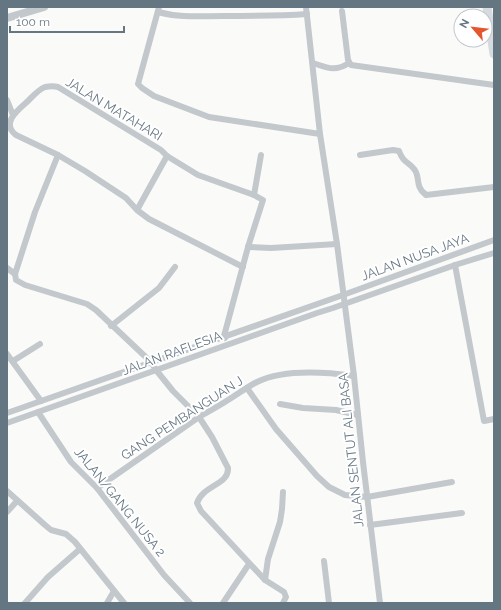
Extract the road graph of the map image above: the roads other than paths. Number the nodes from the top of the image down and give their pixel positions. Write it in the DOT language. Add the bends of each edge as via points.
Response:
graph roads {
  1 [pos="44,7"];
  2 [pos="306,7"];
  3 [pos="487,7"];
  4 [pos="159,10"];
  5 [pos="342,11"];
  6 [pos="307,14"];
  7 [pos="7,18"];
  8 [pos="494,54"];
  9 [pos="313,63"];
  10 [pos="349,63"];
  11 [pos="494,85"];
  12 [pos="7,100"];
  13 [pos="10,119"];
  14 [pos="320,134"];
  15 [pos="58,155"];
  16 [pos="261,155"];
  17 [pos="360,155"];
  18 [pos="167,156"];
  19 [pos="494,187"];
  20 [pos="254,195"];
  21 [pos="137,210"];
  22 [pos="494,240"];
  23 [pos="337,244"];
  24 [pos="248,247"];
  25 [pos="494,253"];
  26 [pos="455,265"];
  27 [pos="243,267"];
  28 [pos="7,268"];
  29 [pos="175,268"];
  30 [pos="15,274"];
  31 [pos="343,295"];
  32 [pos="345,304"];
  33 [pos="111,326"];
  34 [pos="226,340"];
  35 [pos="40,344"];
  36 [pos="7,354"];
  37 [pos="13,361"];
  38 [pos="153,366"];
  39 [pos="354,376"];
  40 [pos="247,388"];
  41 [pos="41,401"];
  42 [pos="280,404"];
  43 [pos="38,412"];
  44 [pos="7,413"];
  45 [pos="21,413"];
  46 [pos="358,415"];
  47 [pos="199,417"];
  48 [pos="494,419"];
  49 [pos="7,423"];
  50 [pos="452,482"];
  51 [pos="97,488"];
  52 [pos="7,492"];
  53 [pos="283,492"];
  54 [pos="366,497"];
  55 [pos="18,501"];
  56 [pos="7,512"];
  57 [pos="462,513"];
  58 [pos="370,525"];
  59 [pos="80,549"];
  60 [pos="324,561"];
  61 [pos="249,564"];
  62 [pos="265,580"];
  63 [pos="114,591"];
  64 [pos="25,603"];
  65 [pos="107,603"];
  66 [pos="124,603"];
  67 [pos="190,603"];
  68 [pos="223,603"];
  69 [pos="283,603"];
  70 [pos="329,603"];
  71 [pos="380,603"];
  1 -- 7 [label="street"];
  2 -- 6 [label="street, JALAN SENTUT ALI BASA"];
  3 -- 8 [label="main road"];
  4 -- 6 [label="street" via="170,16 186,17 267,17"];
  4 -- 14 [label="street" via="138,84 142,88 154,96 209,117"];
  5 -- 10 [label="street"];
  6 -- 9 [label="street, JALAN SENTUT ALI BASA"];
  9 -- 10 [label="street" via="336,69"];
  9 -- 14 [label="street, JALAN SENTUT ALI BASA"];
  10 -- 11 [label="street"];
  12 -- 13 [label="street"];
  13 -- 15 [label="street" via="12,132"];
  13 -- 18 [label="street, JALAN MATAHARI" via="39,90 45,87 58,87 136,134"];
  14 -- 23 [label="street, JALAN SENTUT ALI BASA"];
  15 -- 21 [label="street" via="126,198"];
  15 -- 30 [label="street" via="35,212"];
  16 -- 20 [label="street"];
  17 -- 19 [label="street" via="399,151 403,160 415,169 420,190 426,195"];
  18 -- 20 [label="street" via="198,175"];
  18 -- 21 [label="street, JALAN MATAHARI"];
  20 -- 24 [label="street" via="263,200"];
  21 -- 27 [label="street"];
  22 -- 31 [label="street, JALAN NUSA JAYA"];
  23 -- 24 [label="street"];
  23 -- 31 [label="street, JALAN SENTUT ALI BASA"];
  24 -- 27 [label="street"];
  25 -- 26 [label="street, JALAN NUSA JAYA"];
  26 -- 32 [label="street, JALAN NUSA JAYA"];
  26 -- 48 [label="street" via="484,421"];
  27 -- 34 [label="street"];
  28 -- 30 [label="street"];
  29 -- 33 [label="street" via="159,288"];
  30 -- 33 [label="street" via="19,283 87,304"];
  31 -- 32 [label="street, JALAN SENTUT ALI BASA"];
  31 -- 34 [label="street, JALAN RAFLESIA"];
  32 -- 34 [label="street, JALAN RAFLESIA"];
  32 -- 39 [label="street, JALAN SENTUT ALI BASA"];
  33 -- 38 [label="street"];
  34 -- 38 [label="street, JALAN RAFLESIA"];
  34 -- 38 [label="street, JALAN RAFLESIA"];
  35 -- 37 [label="street"];
  36 -- 37 [label="street"];
  37 -- 41 [label="street"];
  38 -- 41 [label="street, JALAN RAFLESIA"];
  38 -- 43 [label="street, JALAN RAFLESIA"];
  38 -- 47 [label="street" via="173,392"];
  39 -- 40 [label="street, GANG PEMBANGUAN J" via="284,374 272,376"];
  39 -- 46 [label="street, JALAN SENTUT ALI BASA"];
  40 -- 47 [label="street, GANG PEMBANGUAN J"];
  40 -- 54 [label="street" via="276,429 329,487 345,495"];
  41 -- 45 [label="street, JALAN RAFLESIA"];
  42 -- 46 [label="street"];
  43 -- 45 [label="street, JALAN RAFLESIA"];
  43 -- 51 [label="street, JALAN/GANG NUSA 2" via="72,462"];
  44 -- 45 [label="street, JALAN RAFLESIA"];
  45 -- 49 [label="street, JALAN RAFLESIA"];
  46 -- 54 [label="street, JALAN SENTUT ALI BASA"];
  47 -- 51 [label="street, GANG PEMBANGUAN J"];
  47 -- 61 [label="street" via="212,436 228,472 224,479 199,496 197,504"];
  50 -- 54 [label="street"];
  51 -- 67 [label="street, JALAN/GANG NUSA 2" via="164,575"];
  52 -- 55 [label="street"];
  53 -- 62 [label="street" via="280,522 268,559"];
  54 -- 58 [label="street, JALAN SENTUT ALI BASA"];
  55 -- 56 [label="street"];
  55 -- 59 [label="street" via="51,530 69,536"];
  57 -- 58 [label="street"];
  58 -- 71 [label="street, JALAN SENTUT ALI BASA"];
  59 -- 63 [label="street"];
  59 -- 64 [label="street" via="48,577"];
  60 -- 70 [label="street"];
  61 -- 62 [label="street"];
  61 -- 68 [label="street"];
  62 -- 69 [label="street" via="284,592 286,597"];
  63 -- 65 [label="street"];
  63 -- 66 [label="street"];
}
